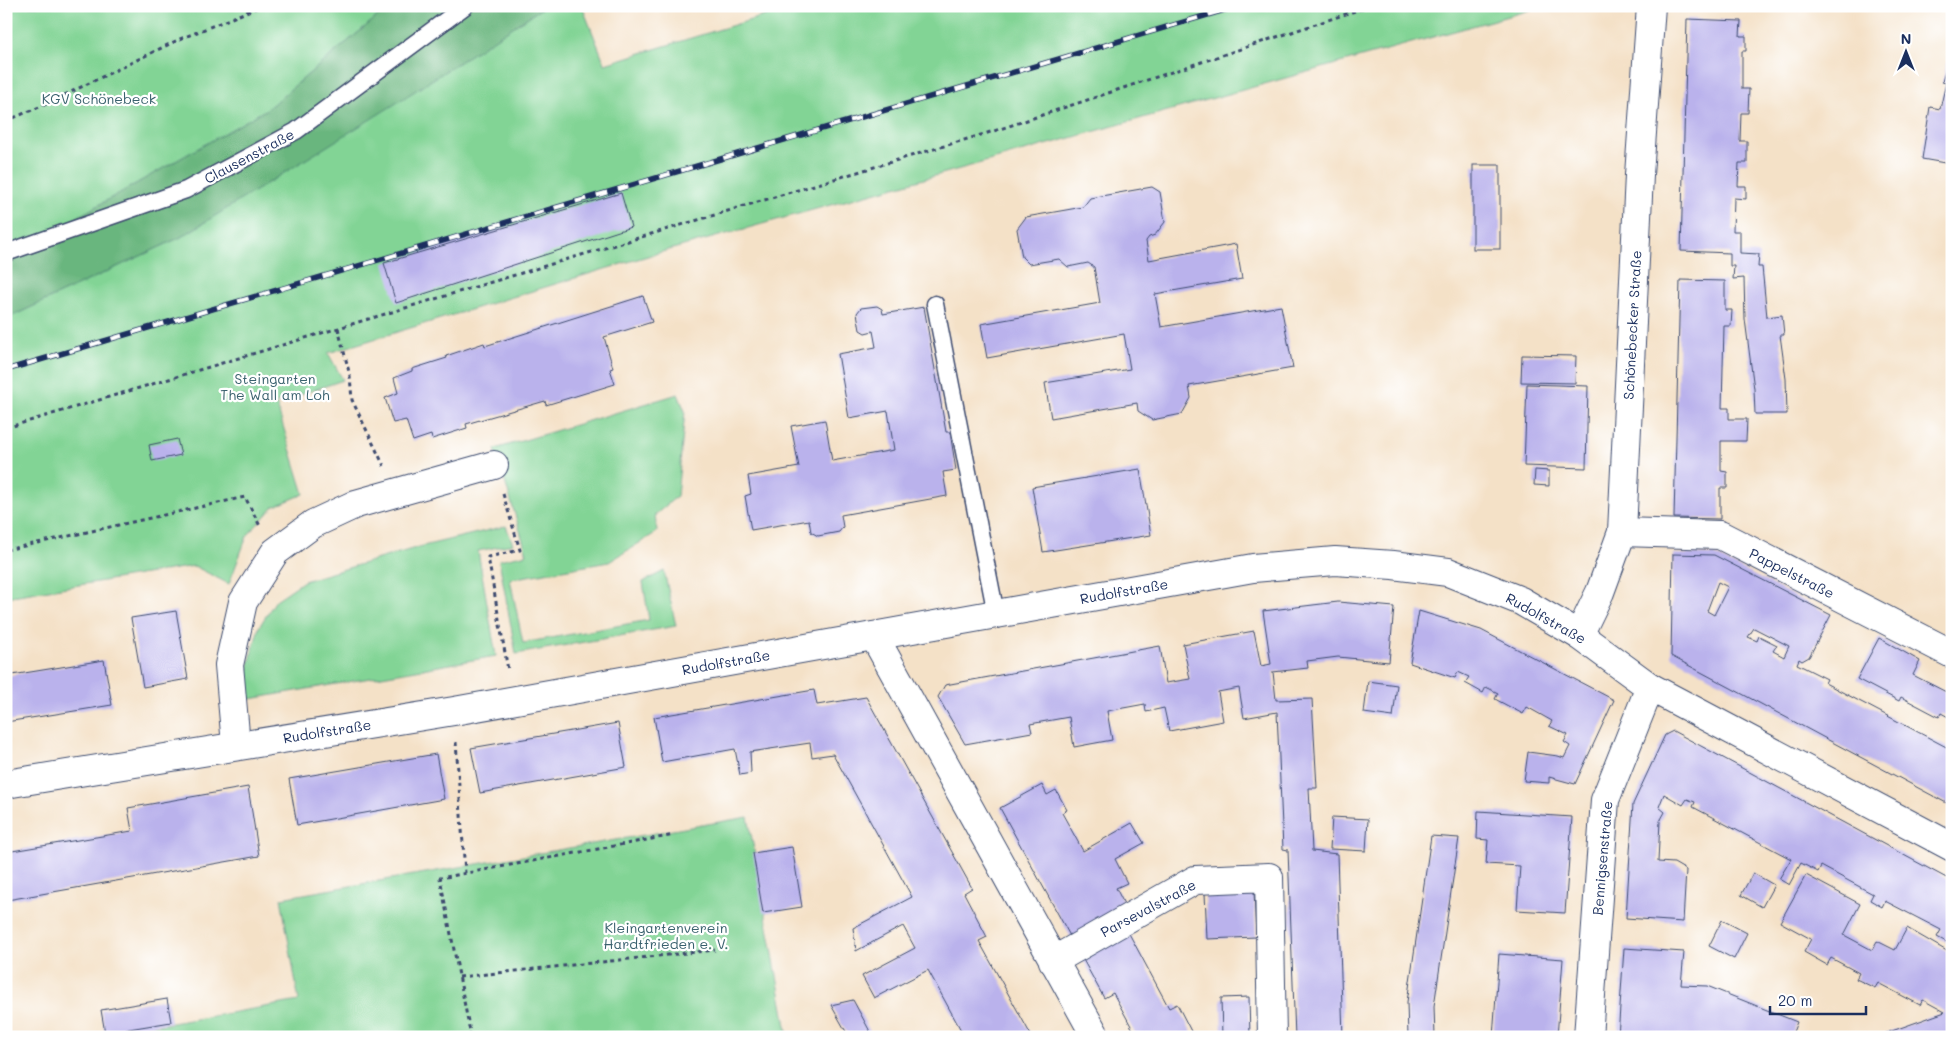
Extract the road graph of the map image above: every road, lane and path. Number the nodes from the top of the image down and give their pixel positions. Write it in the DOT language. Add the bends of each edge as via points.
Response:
graph roads {
  1 [pos="261,6"];
  2 [pos="465,6"];
  3 [pos="1370,6"];
  4 [pos="1651,6"];
  5 [pos="6,121"];
  6 [pos="6,253"];
  7 [pos="935,304"];
  8 [pos="338,328"];
  9 [pos="6,428"];
  10 [pos="494,465"];
  11 [pos="397,492"];
  12 [pos="513,522"];
  13 [pos="1622,532"];
  14 [pos="6,550"];
  15 [pos="275,552"];
  16 [pos="996,614"];
  17 [pos="1578,635"];
  18 [pos="874,636"];
  19 [pos="1952,654"];
  20 [pos="1650,687"];
  21 [pos="513,699"];
  22 [pos="454,710"];
  23 [pos="236,745"];
  24 [pos="6,784"];
  25 [pos="674,835"];
  26 [pos="1952,846"];
  27 [pos="465,873"];
  28 [pos="715,950"];
  29 [pos="1053,961"];
  30 [pos="459,977"];
  31 [pos="470,1037"];
  32 [pos="1096,1037"];
  33 [pos="1272,1037"];
  34 [pos="1588,1037"];
  1 -- 5 [label="path" via="180,39"];
  2 -- 6 [label="lane, Clausenstraße" via="288,136 186,190"];
  3 -- 8 [label="path" via="994,131"];
  4 -- 13 [label="street, Schönebecker Straße" via="1639,175"];
  7 -- 16 [label="lane"];
  8 -- 9 [label="path"];
  8 -- 11 [label="path" via="350,376 352,400"];
  10 -- 11 [label="street"];
  11 -- 15 [label="street" via="356,504 313,524"];
  12 -- 21 [label="path" via="520,550 488,557"];
  13 -- 17 [label="street, Schönebecker Straße" via="1600,592"];
  13 -- 19 [label="street, Pappelstraße" via="1720,535"];
  14 -- 15 [label="path" via="244,497"];
  15 -- 23 [label="street" via="243,602 229,665"];
  16 -- 17 [label="street, Rudolfstraße" via="1253,568 1335,561 1448,572 1520,601"];
  16 -- 18 [label="street, Rudolfstraße"];
  17 -- 20 [label="street, Rudolfstraße"];
  18 -- 21 [label="street, Rudolfstraße"];
  18 -- 29 [label="street"];
  20 -- 26 [label="street, Rudolfstraße"];
  20 -- 34 [label="street, Bennigsenstraße" via="1605,800"];
  21 -- 22 [label="street, Rudolfstraße"];
  22 -- 23 [label="street, Rudolfstraße"];
  22 -- 27 [label="path"];
  23 -- 24 [label="street, Rudolfstraße"];
  25 -- 27 [label="path"];
  27 -- 30 [label="path" via="440,878"];
  28 -- 30 [label="path"];
  29 -- 32 [label="street"];
  29 -- 33 [label="street, Parsevalstraße" via="1195,880 1269,877"];
  30 -- 31 [label="path"];
}
